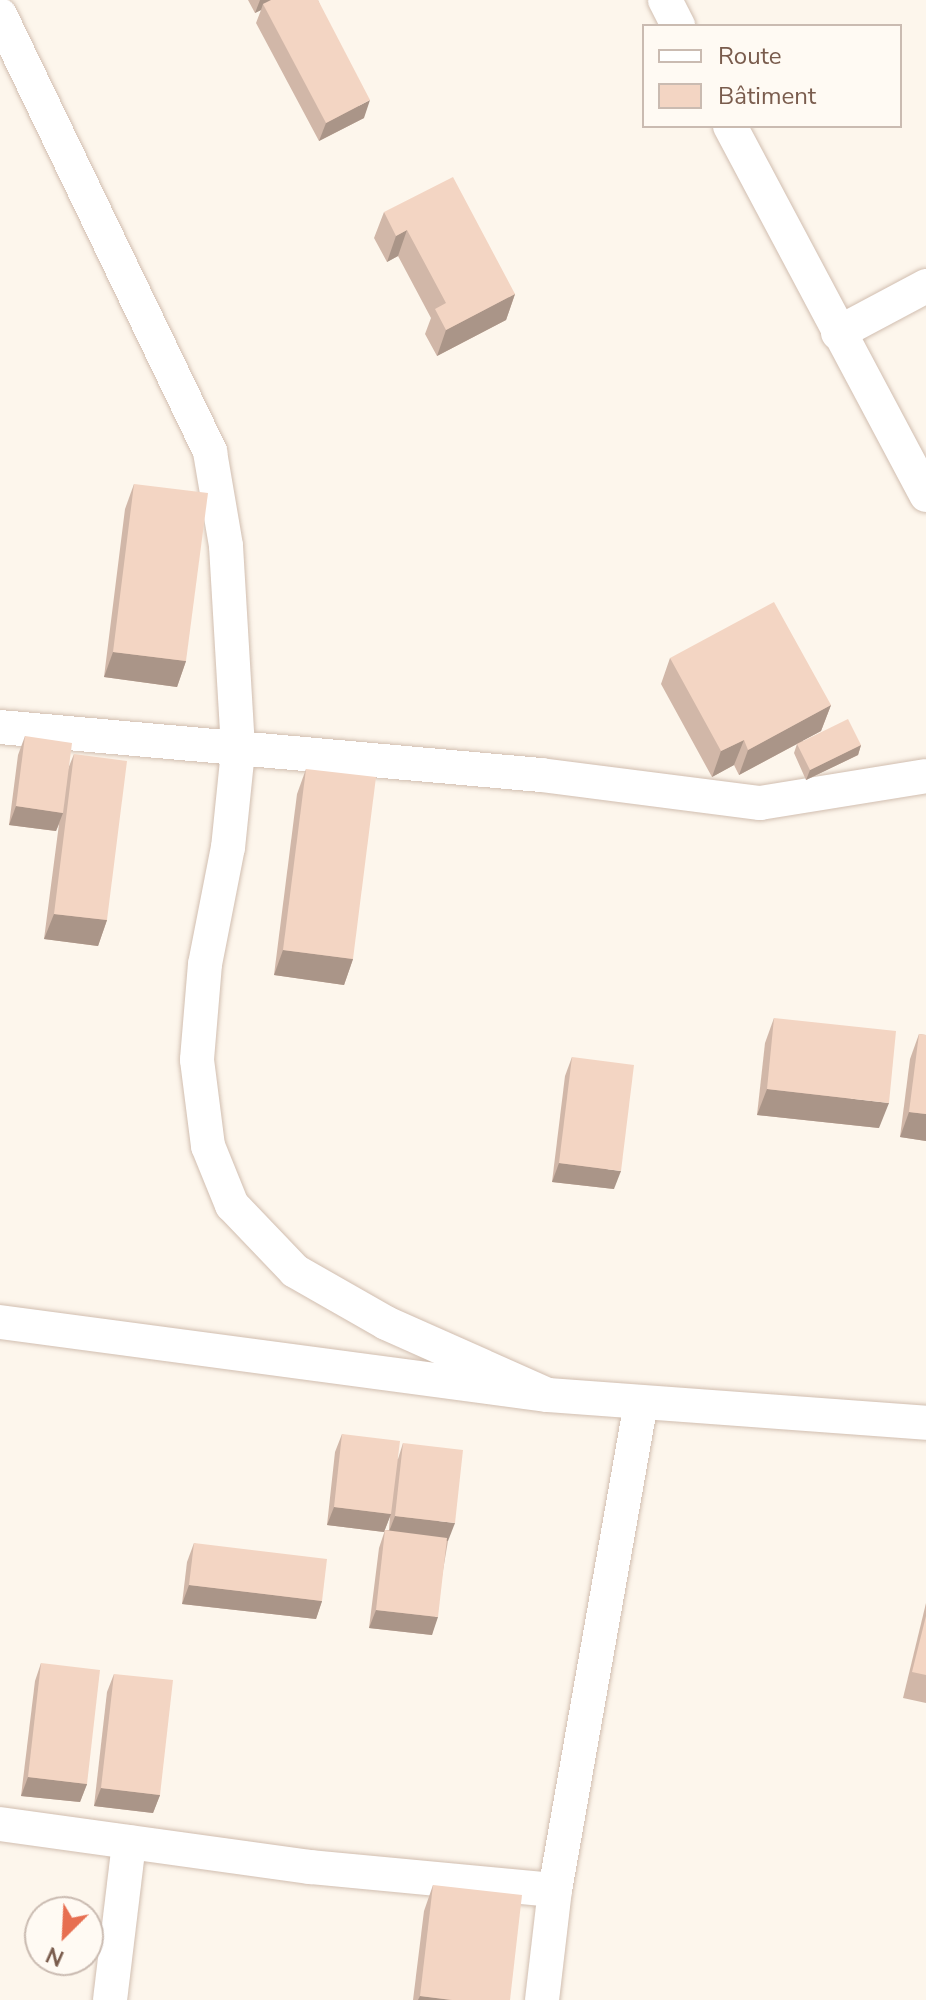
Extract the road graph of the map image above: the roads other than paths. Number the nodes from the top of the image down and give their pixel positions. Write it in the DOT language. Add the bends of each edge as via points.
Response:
graph roads {
  1 [pos="665,0"];
  2 [pos="0,15"];
  3 [pos="677,24"];
  4 [pos="731,128"];
  5 [pos="926,286"];
  6 [pos="838,333"];
  7 [pos="926,495"];
  8 [pos="0,727"];
  9 [pos="238,751"];
  10 [pos="926,776"];
  11 [pos="0,1322"];
  12 [pos="548,1395"];
  13 [pos="641,1404"];
  14 [pos="926,1423"];
  15 [pos="0,1824"];
  16 [pos="129,1842"];
  17 [pos="555,1890"];
  18 [pos="110,2000"];
  19 [pos="542,2000"];
  1 -- 3 [label="street"];
  2 -- 9 [label="street" via="210,452 226,546"];
  4 -- 6 [label="street"];
  5 -- 6 [label="street"];
  6 -- 7 [label="street"];
  8 -- 9 [label="street"];
  9 -- 10 [label="street" via="541,775 760,803"];
  9 -- 12 [label="street" via="228,847 205,964 197,1060 208,1146 232,1205 295,1271 386,1323"];
  11 -- 12 [label="street"];
  12 -- 13 [label="street"];
  13 -- 14 [label="street"];
  13 -- 17 [label="street"];
  15 -- 16 [label="street"];
  16 -- 17 [label="street" via="310,1867"];
  16 -- 18 [label="street"];
  17 -- 19 [label="street"];
}
